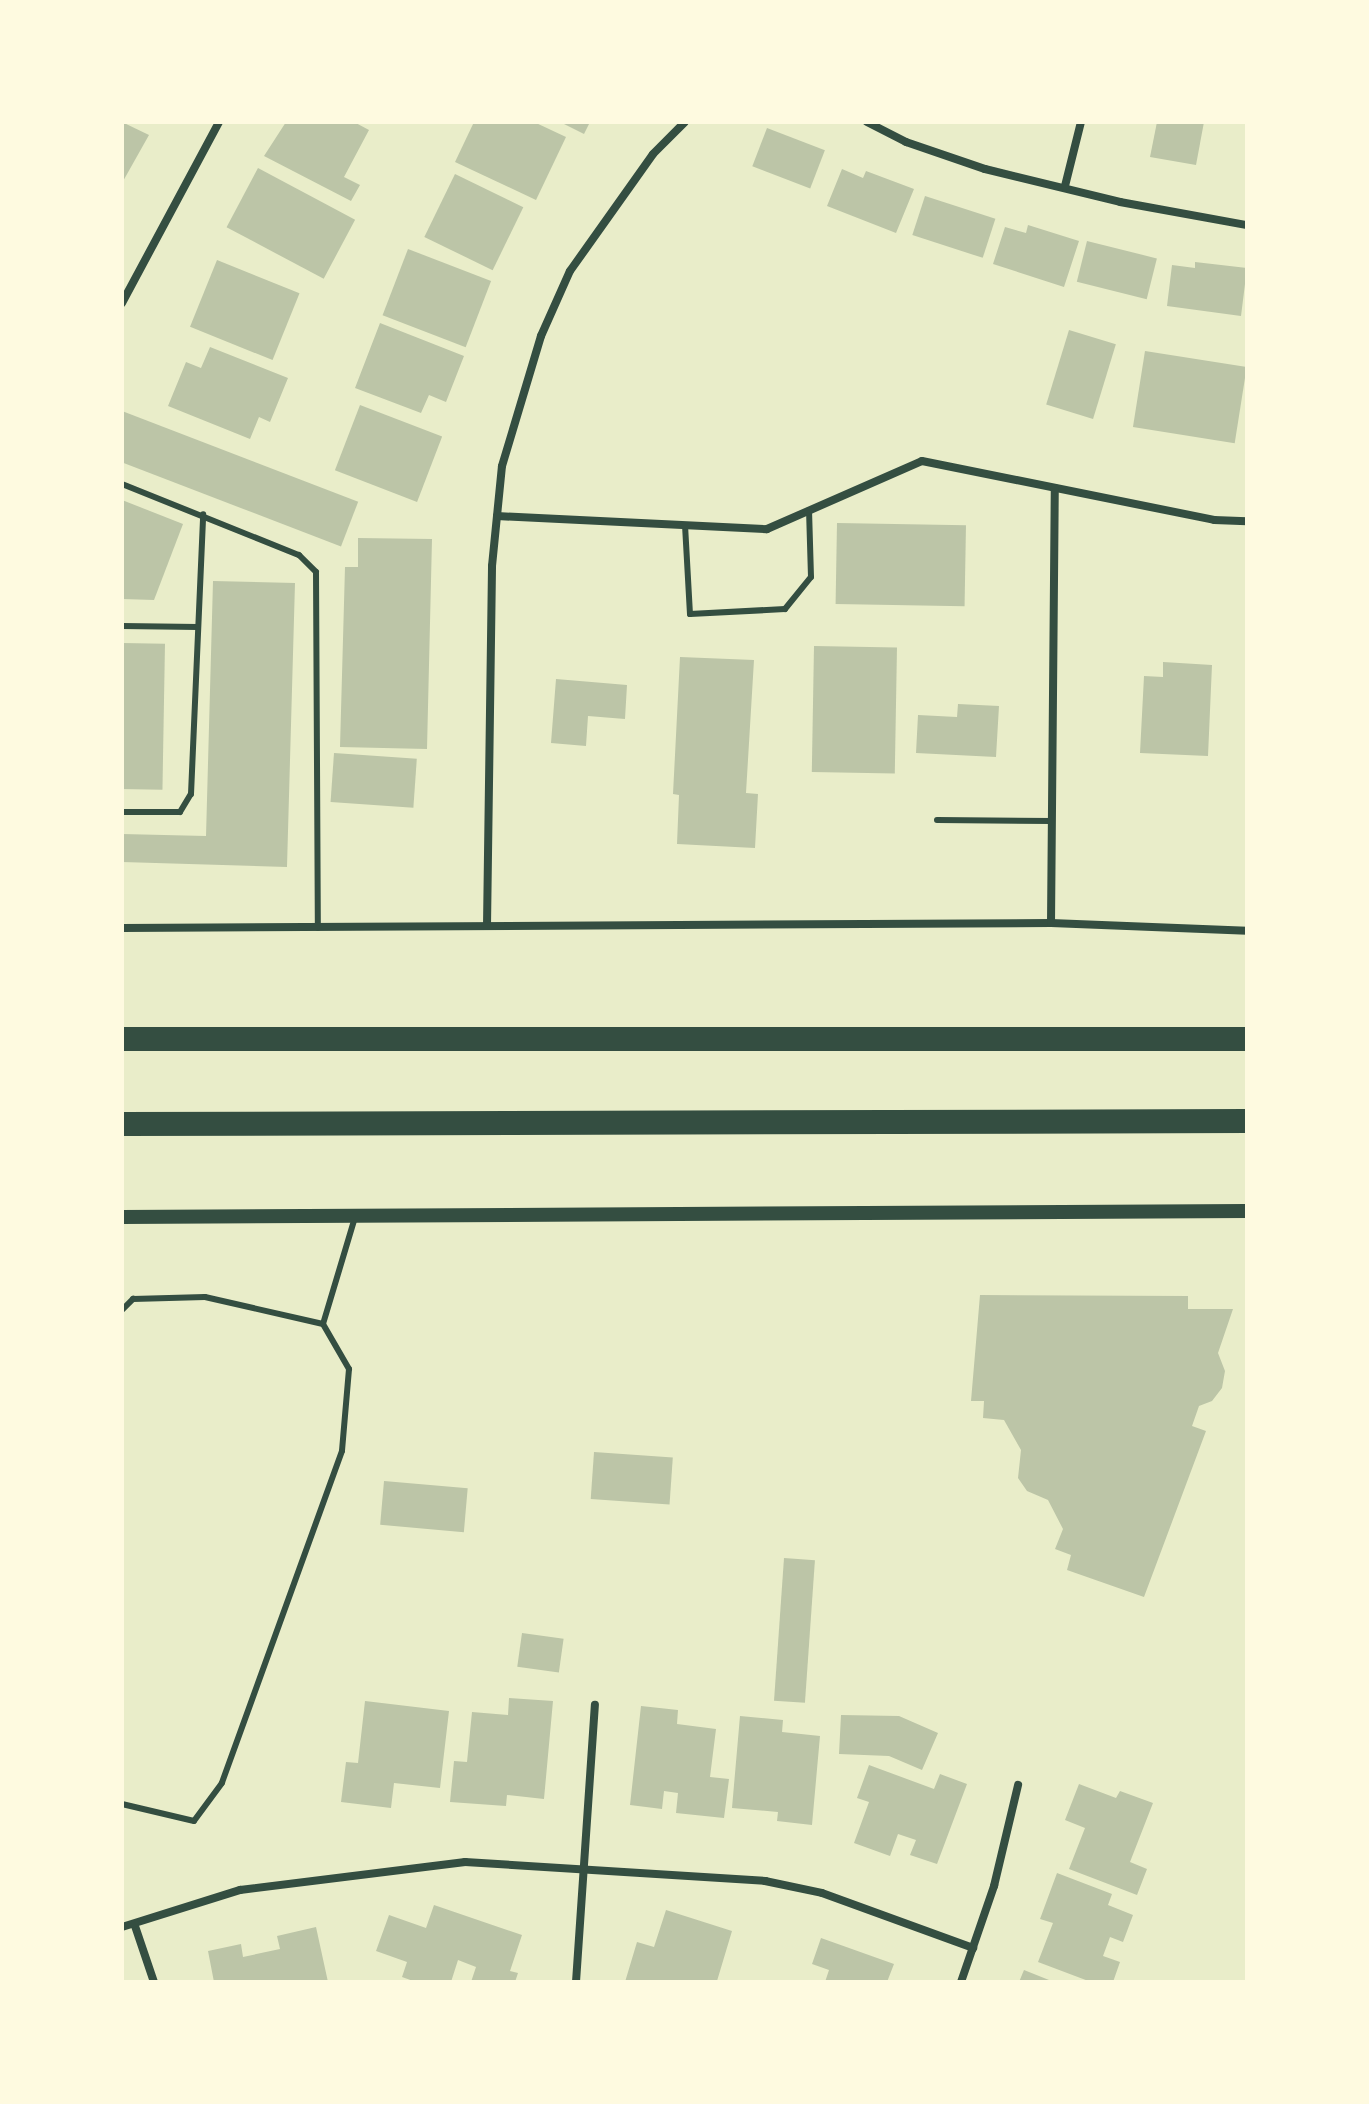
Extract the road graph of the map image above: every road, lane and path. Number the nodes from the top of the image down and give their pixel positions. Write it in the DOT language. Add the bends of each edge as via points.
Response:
graph roads {
  1 [pos="219,122"];
  2 [pos="685,122"];
  3 [pos="867,122"];
  4 [pos="1081,122"];
  5 [pos="1065,186"];
  6 [pos="1247,225"];
  7 [pos="122,303"];
  8 [pos="122,484"];
  9 [pos="1055,488"];
  10 [pos="809,510"];
  11 [pos="203,514"];
  12 [pos="497,516"];
  13 [pos="1247,521"];
  14 [pos="685,525"];
  15 [pos="122,626"];
  16 [pos="198,627"];
  17 [pos="122,812"];
  18 [pos="937,820"];
  19 [pos="1052,821"];
  20 [pos="1051,923"];
  21 [pos="487,926"];
  22 [pos="122,928"];
  23 [pos="318,928"];
  24 [pos="1247,931"];
  25 [pos="122,1039"];
  26 [pos="1247,1039"];
  27 [pos="1247,1121"];
  28 [pos="122,1124"];
  29 [pos="1247,1211"];
  30 [pos="122,1217"];
  31 [pos="355,1217"];
  32 [pos="122,1310"];
  33 [pos="323,1324"];
  34 [pos="595,1705"];
  35 [pos="1018,1785"];
  36 [pos="122,1804"];
  37 [pos="586,1869"];
  38 [pos="135,1926"];
  39 [pos="122,1927"];
  40 [pos="973,1948"];
  41 [pos="154,1982"];
  42 [pos="576,1982"];
  43 [pos="961,1982"];
  1 -- 7 [label="street"];
  2 -- 12 [label="street" via="653,154 570,271 518,400"];
  3 -- 5 [label="street" via="906,142 985,169"];
  4 -- 5 [label="street"];
  5 -- 6 [label="street" via="1120,202"];
  8 -- 11 [label="lane"];
  9 -- 10 [label="street" via="922,461"];
  9 -- 13 [label="street" via="1214,520"];
  9 -- 19 [label="street"];
  10 -- 14 [label="street" via="767,529"];
  10 -- 14 [label="lane" via="811,577 785,609 690,614"];
  11 -- 16 [label="lane"];
  11 -- 23 [label="lane" via="299,555 316,572"];
  12 -- 14 [label="street"];
  12 -- 21 [label="street"];
  15 -- 16 [label="lane"];
  16 -- 17 [label="lane" via="191,794 180,812"];
  18 -- 19 [label="lane"];
  19 -- 20 [label="street"];
  20 -- 21 [label="street"];
  20 -- 24 [label="street"];
  21 -- 23 [label="street"];
  22 -- 23 [label="street"];
  25 -- 26 [label="highway"];
  27 -- 28 [label="highway"];
  29 -- 31 [label="street"];
  30 -- 31 [label="street"];
  31 -- 33 [label="lane"];
  32 -- 33 [label="lane" via="133,1299 205,1297"];
  33 -- 36 [label="lane" via="349,1369 342,1451 222,1783 194,1821"];
  34 -- 37 [label="street"];
  35 -- 40 [label="street"];
  37 -- 38 [label="street" via="465,1862 371,1871 240,1890"];
  37 -- 40 [label="street" via="765,1881 808,1890"];
  37 -- 42 [label="street"];
  38 -- 39 [label="street"];
  38 -- 41 [label="street"];
  40 -- 43 [label="street"];
}
